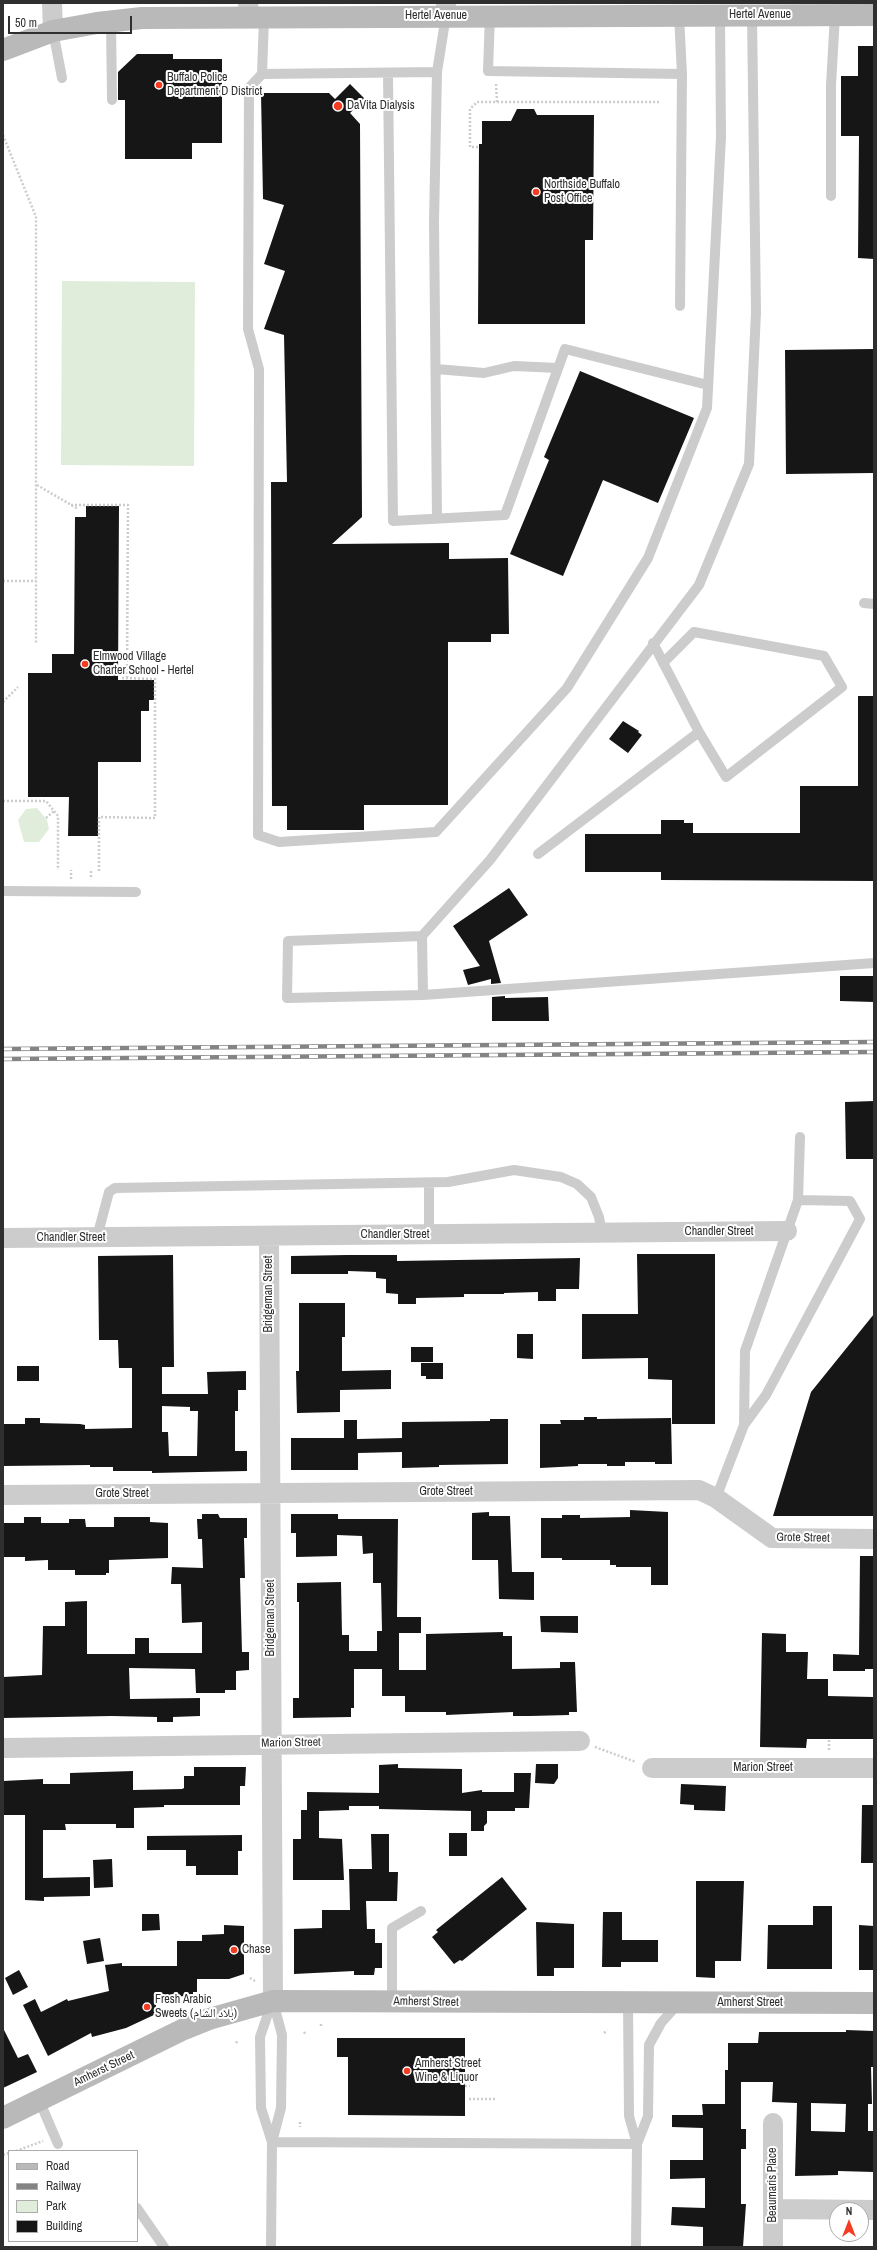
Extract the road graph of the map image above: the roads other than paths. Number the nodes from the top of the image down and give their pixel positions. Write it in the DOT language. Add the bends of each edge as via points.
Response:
graph roads {
  1 [pos="52,3"];
  2 [pos="446,9"];
  3 [pos="642,9"];
  4 [pos="254,13"];
  5 [pos="490,15"];
  6 [pos="679,15"];
  7 [pos="720,15"];
  8 [pos="752,15"];
  9 [pos="834,15"];
  10 [pos="874,15"];
  11 [pos="111,21"];
  12 [pos="53,31"];
  13 [pos="3,50"];
  14 [pos="437,72"];
  15 [pos="388,73"];
  16 [pos="262,74"];
  17 [pos="682,74"];
  18 [pos="62,78"];
  19 [pos="112,100"];
  20 [pos="831,196"];
  21 [pos="680,306"];
  22 [pos="558,368"];
  23 [pos="436,369"];
  24 [pos="708,385"];
  25 [pos="437,518"];
  26 [pos="653,643"];
  27 [pos="663,662"];
  28 [pos="699,732"];
  29 [pos="538,854"];
  30 [pos="3,891"];
  31 [pos="136,892"];
  32 [pos="422,936"];
  33 [pos="874,963"];
  34 [pos="423,995"];
  35 [pos="800,1137"];
  36 [pos="429,1183"];
  37 [pos="798,1200"];
  38 [pos="787,1231"];
  39 [pos="602,1233"];
  40 [pos="429,1234"];
  41 [pos="269,1236"];
  42 [pos="97,1237"];
  43 [pos="3,1238"];
  44 [pos="744,1425"];
  45 [pos="270,1494"];
  46 [pos="3,1495"];
  47 [pos="716,1498"];
  48 [pos="874,1538"];
  49 [pos="580,1741"];
  50 [pos="270,1744"];
  51 [pos="3,1748"];
  52 [pos="652,1768"];
  53 [pos="874,1768"];
  54 [pos="421,1910"];
  55 [pos="273,2001"];
  56 [pos="392,2001"];
  57 [pos="628,2002"];
  58 [pos="679,2002"];
  59 [pos="874,2003"];
  60 [pos="39,2100"];
  61 [pos="3,2118"];
  62 [pos="773,2123"];
  63 [pos="272,2142"];
  64 [pos="58,2144"];
  65 [pos="637,2144"];
  66 [pos="138,2209"];
  67 [pos="773,2209"];
  68 [pos="874,2210"];
  69 [pos="164,2247"];
  70 [pos="271,2247"];
  71 [pos="636,2247"];
  72 [pos="773,2247"];
  1 -- 12 [label="street"];
  2 -- 4 [label="street, Hertel Avenue"];
  2 -- 5 [label="street, Hertel Avenue"];
  2 -- 14 [label="lane"];
  3 -- 5 [label="street, Hertel Avenue"];
  3 -- 6 [label="street, Hertel Avenue"];
  4 -- 11 [label="street, Hertel Avenue"];
  4 -- 16 [label="lane"];
  5 -- 17 [label="lane" via="488,71"];
  6 -- 7 [label="street, Hertel Avenue"];
  6 -- 17 [label="lane"];
  7 -- 8 [label="street, Hertel Avenue"];
  7 -- 24 [label="lane" via="721,137"];
  8 -- 9 [label="street, Hertel Avenue"];
  8 -- 26 [label="lane" via="756,312 749,464 699,585"];
  9 -- 10 [label="street, Hertel Avenue"];
  9 -- 20 [label="lane"];
  11 -- 12 [label="street, Hertel Avenue"];
  11 -- 19 [label="lane"];
  12 -- 13 [label="street, Hertel Avenue"];
  12 -- 18 [label="lane"];
  14 -- 15 [label="lane"];
  14 -- 23 [label="lane" via="434,222"];
  15 -- 16 [label="lane"];
  15 -- 25 [label="lane" via="393,521"];
  16 -- 24 [label="lane" via="249,88 248,329 259,369 258,835 280,842 436,832 567,688 648,558 707,408"];
  17 -- 21 [label="lane"];
  22 -- 23 [label="lane" via="514,366 484,373"];
  22 -- 24 [label="lane" via="564,350"];
  22 -- 25 [label="lane" via="505,515"];
  23 -- 25 [label="lane"];
  26 -- 27 [label="lane"];
  26 -- 32 [label="lane" via="490,860"];
  27 -- 28 [label="lane"];
  27 -- 28 [label="lane" via="694,632 824,656 842,687 726,777"];
  28 -- 29 [label="lane"];
  30 -- 31 [label="lane"];
  32 -- 34 [label="lane"];
  32 -- 34 [label="lane" via="288,941 287,998"];
  33 -- 34 [label="lane"];
  35 -- 37 [label="lane"];
  36 -- 39 [label="lane" via="514,1170 562,1177 577,1184 591,1197"];
  36 -- 40 [label="lane"];
  36 -- 42 [label="lane" via="115,1188 110,1192"];
  37 -- 38 [label="lane"];
  37 -- 44 [label="lane" via="850,1201 860,1219 766,1395"];
  38 -- 39 [label="street, Chandler Street"];
  38 -- 44 [label="lane" via="745,1351"];
  39 -- 40 [label="street, Chandler Street"];
  40 -- 41 [label="street, Chandler Street"];
  41 -- 42 [label="street, Chandler Street"];
  41 -- 45 [label="street, Bridgeman Street"];
  42 -- 43 [label="street, Chandler Street"];
  44 -- 47 [label="lane"];
  45 -- 46 [label="street, Grote Street"];
  45 -- 47 [label="street, Grote Street" via="699,1490"];
  45 -- 50 [label="street, Bridgeman Street"];
  47 -- 48 [label="street, Grote Street" via="772,1538"];
  49 -- 50 [label="street, Marion Street"];
  50 -- 51 [label="street, Marion Street"];
  50 -- 55 [label="street, Bridgeman Street"];
  52 -- 53 [label="street, Marion Street"];
  54 -- 56 [label="lane" via="392,1928"];
  55 -- 56 [label="street, Amherst Street"];
  55 -- 60 [label="street, Amherst Street" via="209,2019 184,2029"];
  55 -- 63 [label="lane" via="282,2035 281,2108"];
  55 -- 63 [label="lane" via="260,2037 261,2108"];
  56 -- 57 [label="street, Amherst Street"];
  57 -- 58 [label="street, Amherst Street"];
  57 -- 65 [label="lane" via="629,2116"];
  58 -- 59 [label="street, Amherst Street"];
  58 -- 65 [label="lane" via="661,2023 649,2045 648,2116"];
  60 -- 61 [label="street, Amherst Street"];
  60 -- 64 [label="lane"];
  62 -- 67 [label="street, Beaumaris Place"];
  63 -- 65 [label="lane"];
  63 -- 70 [label="lane"];
  65 -- 71 [label="lane"];
  66 -- 69 [label="lane"];
  67 -- 68 [label="street"];
  67 -- 72 [label="street, Beaumaris Place"];
}
